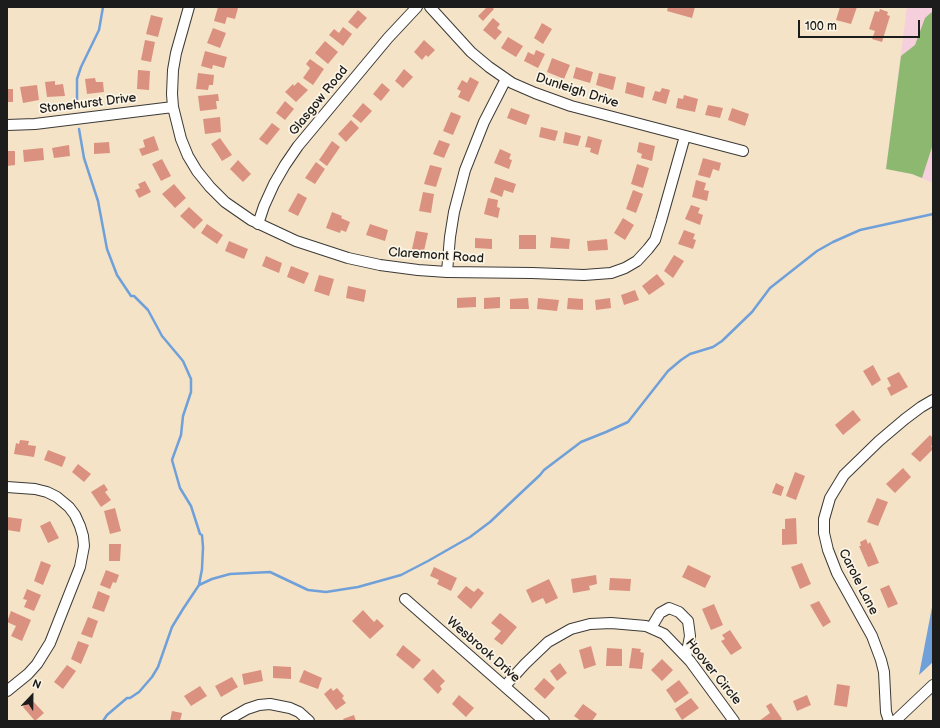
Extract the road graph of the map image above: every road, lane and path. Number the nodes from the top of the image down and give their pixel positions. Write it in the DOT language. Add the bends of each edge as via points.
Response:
graph roads {
  1 [pos="189,7"];
  2 [pos="417,7"];
  3 [pos="430,7"];
  4 [pos="506,79"];
  5 [pos="173,107"];
  6 [pos="7,125"];
  7 [pos="684,136"];
  8 [pos="743,151"];
  9 [pos="258,224"];
  10 [pos="447,272"];
  11 [pos="933,400"];
  12 [pos="7,487"];
  13 [pos="405,599"];
  14 [pos="652,628"];
  15 [pos="686,657"];
  16 [pos="933,685"];
  17 [pos="505,686"];
  18 [pos="7,691"];
  19 [pos="226,721"];
  20 [pos="310,721"];
  21 [pos="544,721"];
  22 [pos="734,721"];
  23 [pos="889,721"];
  24 [pos="895,721"];
  1 -- 5 [label="street, Claremont Road" via="173,70"];
  2 -- 9 [label="street, Glasgow Road" via="298,146 274,184"];
  3 -- 4 [label="street, Dunleigh Drive" via="471,52"];
  4 -- 7 [label="street, Dunleigh Drive" via="552,100"];
  4 -- 10 [label="street" via="484,122 465,170 452,224"];
  5 -- 6 [label="street, Stonehurst Drive" via="35,124"];
  5 -- 9 [label="street, Claremont Road" via="188,156 203,179 224,202"];
  7 -- 8 [label="street, Dunleigh Drive"];
  7 -- 10 [label="street, Claremont Road" via="657,235 648,249 631,265 605,275"];
  9 -- 10 [label="street, Claremont Road" via="296,241 348,258 400,268"];
  11 -- 23 [label="street, Carole Lane" via="879,441 844,475 830,498 824,519 828,550 837,573 872,636 881,660"];
  12 -- 18 [label="street" via="34,489 57,497 75,515 84,546 80,567 50,644 28,674"];
  13 -- 17 [label="street, Wesbrook Drive"];
  14 -- 15 [label="street, Hoover Circle" via="664,634"];
  14 -- 15 [label="street" via="660,613 669,608 679,612 688,621 690,636"];
  14 -- 17 [label="street, Hoover Circle" via="612,622 571,629 548,642"];
  15 -- 22 [label="street, Hoover Circle"];
  16 -- 24 [label="street"];
  17 -- 21 [label="street, Wesbrook Drive"];
  19 -- 20 [label="street" via="247,709 270,704 290,708"];
}
